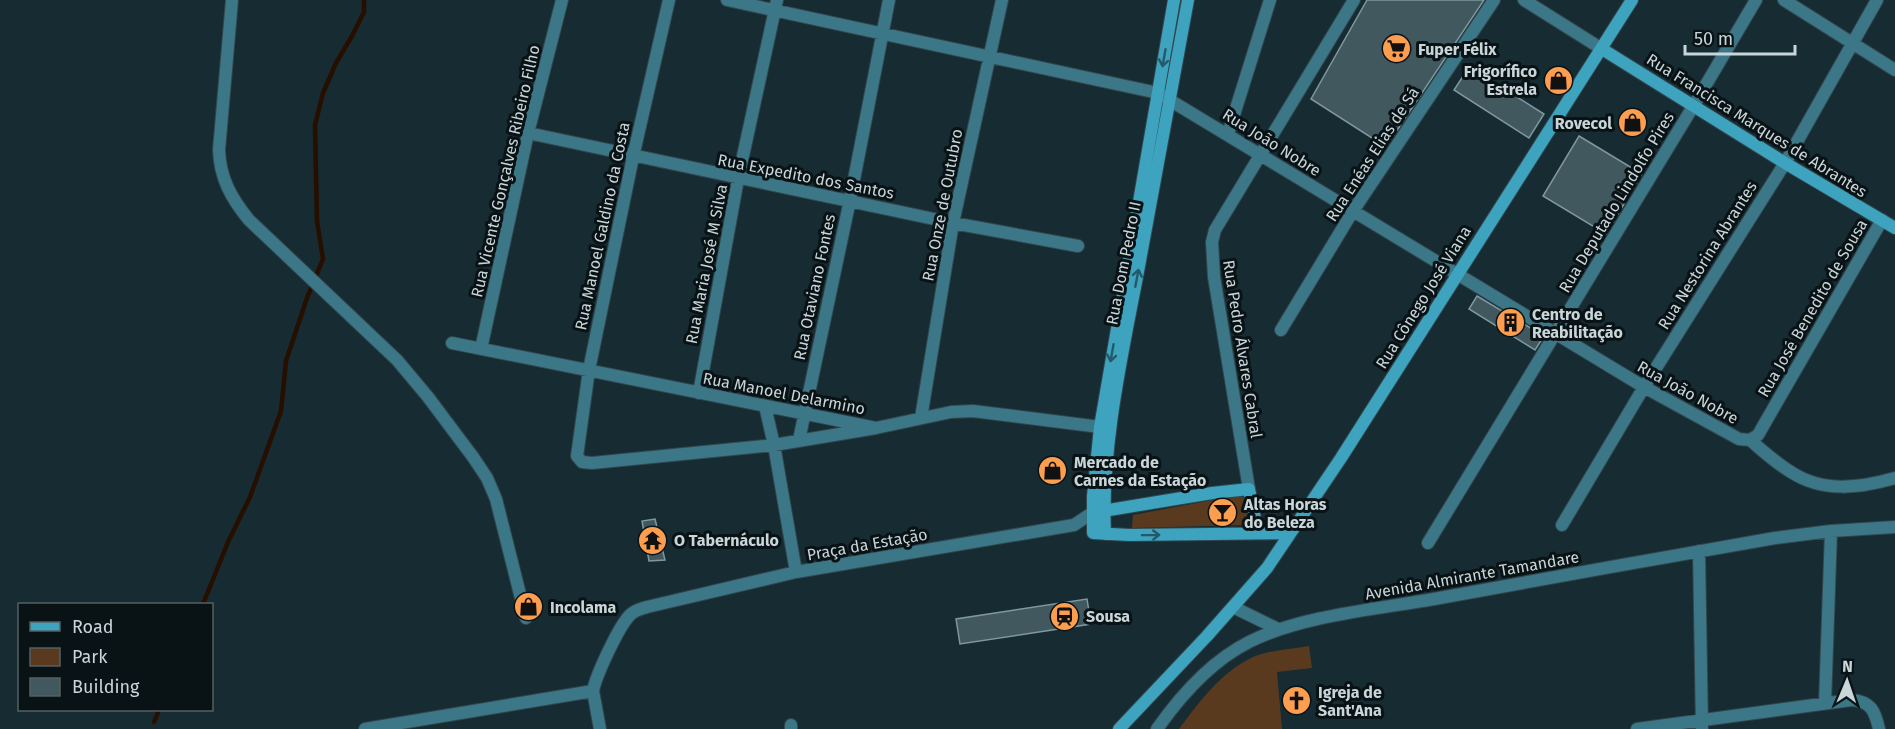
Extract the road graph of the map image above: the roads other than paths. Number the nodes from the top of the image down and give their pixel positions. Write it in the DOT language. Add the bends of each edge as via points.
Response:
graph roads {
  1 [pos="232,0"];
  2 [pos="562,0"];
  3 [pos="669,0"];
  4 [pos="727,0"];
  5 [pos="889,0"];
  6 [pos="1002,0"];
  7 [pos="1174,0"];
  8 [pos="1188,0"];
  9 [pos="1270,0"];
  10 [pos="1354,0"];
  11 [pos="1494,0"];
  12 [pos="1524,0"];
  13 [pos="1632,0"];
  14 [pos="1756,0"];
  15 [pos="1784,0"];
  16 [pos="1876,0"];
  17 [pos="776,5"];
  18 [pos="882,33"];
  19 [pos="1853,44"];
  20 [pos="1602,49"];
  21 [pos="990,56"];
  22 [pos="1895,70"];
  23 [pos="1158,93"];
  24 [pos="1170,99"];
  25 [pos="1694,105"];
  26 [pos="528,133"];
  27 [pos="1228,134"];
  28 [pos="1260,155"];
  29 [pos="633,157"];
  30 [pos="1785,163"];
  31 [pos="738,179"];
  32 [pos="850,200"];
  33 [pos="1353,211"];
  34 [pos="1882,220"];
  35 [pos="953,223"];
  36 [pos="1895,228"];
  37 [pos="1138,239"];
  38 [pos="1078,246"];
  39 [pos="1456,274"];
  40 [pos="1281,330"];
  41 [pos="1555,333"];
  42 [pos="452,343"];
  43 [pos="481,349"];
  44 [pos="589,370"];
  45 [pos="1644,387"];
  46 [pos="699,393"];
  47 [pos="765,406"];
  48 [pos="804,414"];
  49 [pos="921,418"];
  50 [pos="876,428"];
  51 [pos="1105,428"];
  52 [pos="799,440"];
  53 [pos="1750,440"];
  54 [pos="774,445"];
  55 [pos="1895,478"];
  56 [pos="1249,489"];
  57 [pos="1098,512"];
  58 [pos="1074,525"];
  59 [pos="1562,525"];
  60 [pos="1895,527"];
  61 [pos="1830,531"];
  62 [pos="1258,533"];
  63 [pos="1290,533"];
  64 [pos="1099,534"];
  65 [pos="1428,543"];
  66 [pos="1699,551"];
  67 [pos="796,572"];
  68 [pos="1233,607"];
  69 [pos="526,618"];
  70 [pos="1278,629"];
  71 [pos="593,691"];
  72 [pos="1826,703"];
  73 [pos="1702,725"];
  74 [pos="596,728"];
  75 [pos="365,729"];
  76 [pos="1119,729"];
  77 [pos="1157,729"];
  78 [pos="1637,729"];
  79 [pos="1879,729"];
  1 -- 69 [label="street" via="219,150 223,179 230,194 249,220 397,360 473,457 496,499"];
  2 -- 26 [label="street, Rua Vicente Gonçalves Ribeiro Filho"];
  3 -- 29 [label="street, Rua Manoel Galdino da Costa"];
  4 -- 17 [label="street, Rua João Nobre"];
  5 -- 18 [label="street, Rua Otaviano Fontes"];
  6 -- 21 [label="street, Rua Onze de Outubro"];
  7 -- 23 [label="street, Rua Dom Pedro II, one-way"];
  8 -- 24 [label="street, Rua Dom Pedro II"];
  9 -- 27 [label="street"];
  10 -- 28 [label="street, Rua Pedro Álvares Cabral"];
  11 -- 33 [label="street, Rua Enéas Elias de Sá"];
  12 -- 20 [label="street"];
  13 -- 20 [label="street, Rua Cônego José Viana"];
  14 -- 25 [label="street, Rua Deputado Lindolfo Pires"];
  15 -- 19 [label="street"];
  16 -- 19 [label="street, Rua Nestorina Abrantes"];
  17 -- 18 [label="street, Rua João Nobre"];
  17 -- 31 [label="street, Rua Maria José M Silva"];
  18 -- 21 [label="street, Rua João Nobre"];
  18 -- 32 [label="street, Rua Otaviano Fontes"];
  19 -- 22 [label="street"];
  19 -- 30 [label="street, Rua Nestorina Abrantes"];
  20 -- 25 [label="street, Rua Francisca Marques de Abrantes"];
  20 -- 39 [label="street, Rua Cônego José Viana"];
  21 -- 23 [label="street, Rua João Nobre"];
  21 -- 35 [label="street, Rua Onze de Outubro"];
  23 -- 24 [label="street, Rua João Nobre"];
  23 -- 37 [label="street, Rua Dom Pedro II"];
  24 -- 27 [label="street, Rua João Nobre"];
  24 -- 37 [label="street, Rua Dom Pedro II"];
  25 -- 30 [label="street, Rua Francisca Marques de Abrantes"];
  25 -- 41 [label="street, Rua Deputado Lindolfo Pires"];
  26 -- 29 [label="street, Rua Expedito dos Santos"];
  26 -- 43 [label="street, Rua Vicente Gonçalves Ribeiro Filho"];
  27 -- 28 [label="street, Rua João Nobre"];
  28 -- 33 [label="street, Rua João Nobre"];
  28 -- 56 [label="street, Rua Pedro Álvares Cabral" via="1215,230 1212,242 1214,277"];
  29 -- 31 [label="street, Rua Expedito dos Santos"];
  29 -- 44 [label="street, Rua Manoel Galdino da Costa"];
  30 -- 34 [label="street, Rua Francisca Marques de Abrantes"];
  30 -- 45 [label="street, Rua Nestorina Abrantes"];
  31 -- 32 [label="street, Rua Expedito dos Santos"];
  31 -- 46 [label="street, Rua Maria José M Silva"];
  32 -- 35 [label="street, Rua Expedito dos Santos"];
  32 -- 48 [label="street, Rua Otaviano Fontes"];
  33 -- 39 [label="street, Rua João Nobre"];
  33 -- 40 [label="street, Rua Enéas Elias de Sá"];
  34 -- 36 [label="street, Rua Francisca Marques de Abrantes"];
  34 -- 53 [label="street, Rua José Benedito de Sousa" via="1758,435"];
  35 -- 38 [label="street, Rua Expedito dos Santos"];
  35 -- 49 [label="street, Rua Onze de Outubro"];
  37 -- 51 [label="street, Rua Dom Pedro II"];
  39 -- 41 [label="street, Rua João Nobre"];
  39 -- 63 [label="street, Rua Cônego José Viana"];
  41 -- 45 [label="street, Rua João Nobre"];
  41 -- 65 [label="street, Rua Deputado Lindolfo Pires"];
  42 -- 43 [label="street, Rua Manoel Delarmino"];
  43 -- 44 [label="street, Rua Manoel Delarmino"];
  44 -- 46 [label="street, Rua Manoel Delarmino"];
  44 -- 54 [label="street, Rua Manoel Galdino da Costa" via="576,448 582,462"];
  45 -- 53 [label="street, Rua João Nobre" via="1739,439"];
  45 -- 59 [label="street, Rua Nestorina Abrantes"];
  46 -- 47 [label="street, Rua Manoel Delarmino"];
  47 -- 48 [label="street, Rua Manoel Delarmino"];
  47 -- 54 [label="street"];
  48 -- 50 [label="street, Rua Manoel Delarmino"];
  48 -- 52 [label="street, Rua Otaviano Fontes"];
  49 -- 50 [label="street, Rua Manoel Delarmino"];
  49 -- 51 [label="street, Rua Manoel Delarmino" via="973,411"];
  50 -- 52 [label="street"];
  51 -- 57 [label="street, Rua Dom Pedro II"];
  52 -- 54 [label="street"];
  53 -- 55 [label="street, Rua João Nobre" via="1792,473 1819,485 1846,488"];
  54 -- 67 [label="street"];
  56 -- 57 [label="street"];
  56 -- 62 [label="street"];
  57 -- 58 [label="street, Praça da Estação"];
  57 -- 64 [label="street, Rua Dom Pedro II"];
  58 -- 64 [label="street"];
  58 -- 67 [label="street, Praça da Estação"];
  60 -- 61 [label="street, Avenida Almirante Tamandare"];
  61 -- 66 [label="street, Avenida Almirante Tamandare"];
  61 -- 72 [label="street"];
  62 -- 63 [label="street"];
  64 -- 62 [label="street, one-way"];
  63 -- 68 [label="street, Rua Cônego José Viana" via="1267,568"];
  66 -- 70 [label="street, Avenida Almirante Tamandare"];
  66 -- 73 [label="street"];
  67 -- 71 [label="street, Praça da Estação" via="633,612"];
  68 -- 70 [label="street"];
  68 -- 76 [label="street, Rua Cônego José Viana"];
  70 -- 77 [label="street, Avenida Almirante Tamandare" via="1221,659"];
  71 -- 74 [label="street"];
  71 -- 75 [label="street"];
  72 -- 73 [label="street"];
  72 -- 79 [label="street" via="1860,701 1872,707"];
  73 -- 78 [label="street"];
}
